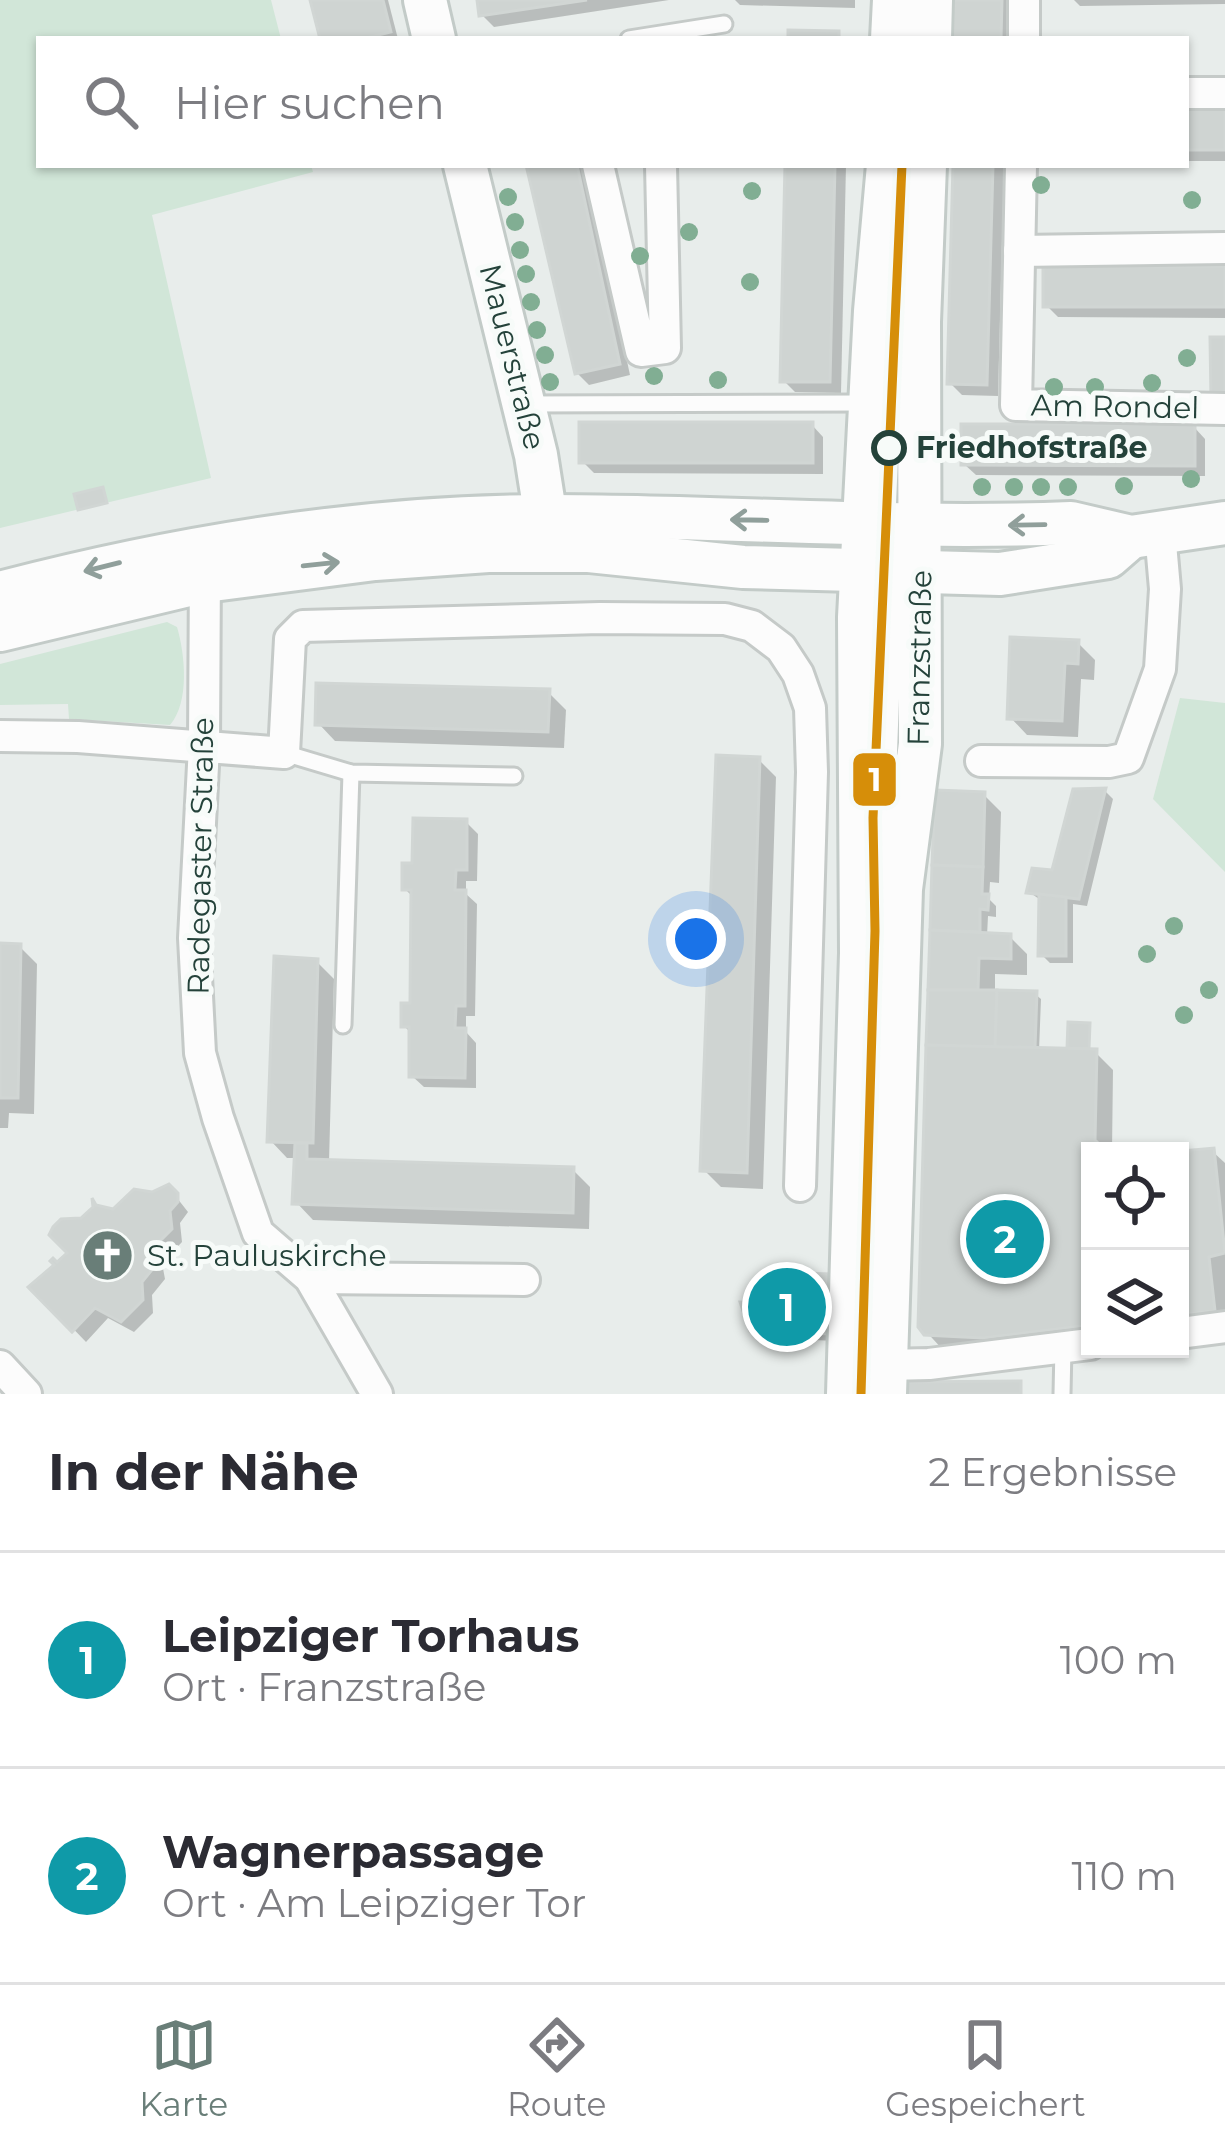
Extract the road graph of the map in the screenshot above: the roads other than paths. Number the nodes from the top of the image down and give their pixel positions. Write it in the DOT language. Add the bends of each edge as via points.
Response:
graph roads {
  1 [pos="424,0"];
  2 [pos="894,0"];
  3 [pos="908,0"];
  4 [pos="921,0"];
  5 [pos="931,0"];
  6 [pos="1024,0"];
  7 [pos="724,24"];
  8 [pos="433,36"];
  9 [pos="648,36"];
  10 [pos="892,36"];
  11 [pos="907,36"];
  12 [pos="919,36"];
  13 [pos="930,36"];
  14 [pos="1024,36"];
  15 [pos="1189,93"];
  16 [pos="1225,93"];
  17 [pos="466,168"];
  18 [pos="599,168"];
  19 [pos="661,168"];
  20 [pos="888,168"];
  21 [pos="902,168"];
  22 [pos="912,168"];
  23 [pos="925,168"];
  24 [pos="1021,168"];
  25 [pos="1225,248"];
  26 [pos="1019,251"];
  27 [pos="897,260"];
  28 [pos="893,357"];
  29 [pos="871,403"];
  30 [pos="523,404"];
  31 [pos="1225,410"];
  32 [pos="893,523"];
  33 [pos="1225,523"];
  34 [pos="549,533"];
  35 [pos="1146,534"];
  36 [pos="205,564"];
  37 [pos="890,572"];
  38 [pos="0,593"];
  39 [pos="0,630"];
  40 [pos="0,736"];
  41 [pos="204,746"];
  42 [pos="284,753"];
  43 [pos="981,760"];
  44 [pos="351,773"];
  45 [pos="514,776"];
  46 [pos="343,1024"];
  47 [pos="800,1186"];
  48 [pos="310,1278"];
  49 [pos="524,1280"];
  50 [pos="1225,1327"];
  51 [pos="1189,1332"];
  52 [pos="1076,1346"];
  53 [pos="0,1366"];
  54 [pos="867,1386"];
  55 [pos="26,1394"];
  56 [pos="377,1394"];
  57 [pos="1062,1394"];
  1 -- 8 [label="main road"];
  2 -- 10 [label="main road"];
  3 -- 11 [label="lane"];
  4 -- 12 [label="lane"];
  5 -- 13 [label="main road"];
  6 -- 14 [label="street"];
  7 -- 9 [label="lane"];
  15 -- 16 [label="street"];
  17 -- 30 [label="main road, Mauerstraße"];
  18 -- 19 [label="street" via="641,351 665,348"];
  20 -- 29 [label="main road, Franzstraße"];
  21 -- 27 [label="lane"];
  22 -- 32 [label="lane"];
  23 -- 32 [label="main road, Franzstraße" via="919,322"];
  24 -- 26 [label="street, Am Rondel"];
  25 -- 26 [label="street"];
  26 -- 31 [label="street, Am Rondel" via="1016,405"];
  28 -- 32 [label="lane"];
  29 -- 30 [label="lane"];
  29 -- 32 [label="main road, Franzstraße"];
  30 -- 34 [label="main road, Mauerstraße"];
  32 -- 34 [label="main road, one-way"];
  35 -- 32 [label="main road, one-way" via="1071,524"];
  32 -- 37 [label="main road, Franzstraße"];
  32 -- 37 [label="main road, Franzstraße"];
  33 -- 35 [label="main road"];
  34 -- 36 [label="main road" via="382,524"];
  34 -- 37 [label="main road" via="743,567"];
  35 -- 37 [label="main road" via="1108,557 1040,570"];
  35 -- 43 [label="street" via="1166,589 1160,669 1128,758"];
  36 -- 38 [label="main road, one-way"];
  36 -- 39 [label="main road"];
  36 -- 41 [label="street, Radegaster Straße"];
  37 -- 54 [label="main road, Franzstraße" via="920,744 901,889"];
  37 -- 54 [label="main road, Franzstraße" via="858,658"];
  40 -- 41 [label="street"];
  41 -- 42 [label="street"];
  41 -- 48 [label="street, Radegaster Straße" via="194,938 200,1053 259,1233"];
  42 -- 44 [label="lane"];
  42 -- 47 [label="street" via="290,639 303,626 725,620 752,626 782,648 810,708"];
  44 -- 45 [label="lane"];
  44 -- 46 [label="lane"];
  48 -- 49 [label="street"];
  48 -- 56 [label="street, Radegaster Straße"];
  50 -- 51 [label="street"];
  52 -- 54 [label="street" via="929,1364"];
  52 -- 57 [label="lane"];
  53 -- 55 [label="street"];
}
